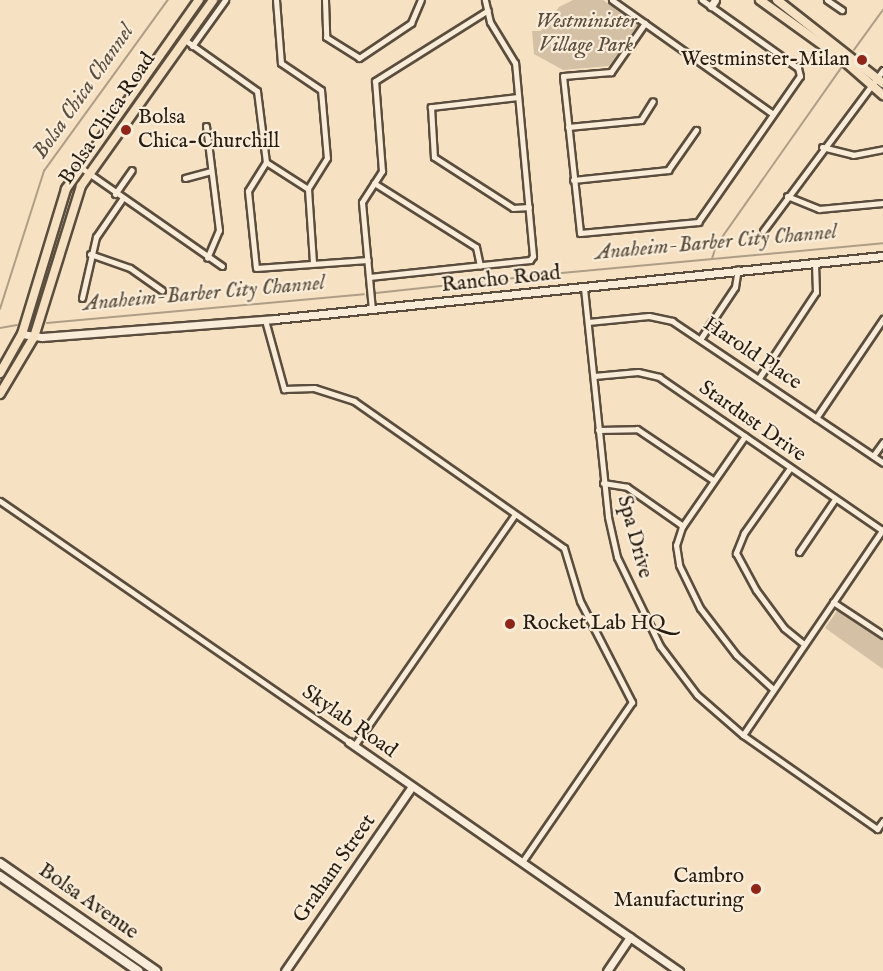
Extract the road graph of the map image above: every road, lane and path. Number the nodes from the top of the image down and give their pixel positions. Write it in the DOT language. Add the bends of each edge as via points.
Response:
graph roads {
  1 [pos="199,0"];
  2 [pos="213,0"];
  3 [pos="225,0"];
  4 [pos="276,0"];
  5 [pos="325,0"];
  6 [pos="421,0"];
  7 [pos="486,0"];
  8 [pos="612,0"];
  9 [pos="702,0"];
  10 [pos="760,0"];
  11 [pos="777,0"];
  12 [pos="827,0"];
  13 [pos="713,3"];
  14 [pos="488,10"];
  15 [pos="842,10"];
  16 [pos="645,23"];
  17 [pos="181,25"];
  18 [pos="189,43"];
  19 [pos="164,50"];
  20 [pos="883,70"];
  21 [pos="877,81"];
  22 [pos="883,95"];
  23 [pos="518,97"];
  24 [pos="653,101"];
  25 [pos="773,114"];
  26 [pos="206,126"];
  27 [pos="568,128"];
  28 [pos="696,130"];
  29 [pos="822,147"];
  30 [pos="883,149"];
  31 [pos="266,162"];
  32 [pos="80,167"];
  33 [pos="132,170"];
  34 [pos="211,171"];
  35 [pos="89,174"];
  36 [pos="185,178"];
  37 [pos="573,180"];
  38 [pos="374,183"];
  39 [pos="308,189"];
  40 [pos="115,194"];
  41 [pos="787,196"];
  42 [pos="122,199"];
  43 [pos="883,203"];
  44 [pos="529,207"];
  45 [pos="763,231"];
  46 [pos="90,254"];
  47 [pos="883,256"];
  48 [pos="207,258"];
  49 [pos="368,260"];
  50 [pos="816,262"];
  51 [pos="313,263"];
  52 [pos="222,266"];
  53 [pos="480,266"];
  54 [pos="738,269"];
  55 [pos="369,277"];
  56 [pos="584,288"];
  57 [pos="162,290"];
  58 [pos="82,298"];
  59 [pos="372,310"];
  60 [pos="883,319"];
  61 [pos="265,320"];
  62 [pos="588,322"];
  63 [pos="22,334"];
  64 [pos="34,337"];
  65 [pos="701,338"];
  66 [pos="0,373"];
  67 [pos="594,376"];
  68 [pos="759,378"];
  69 [pos="0,394"];
  70 [pos="816,418"];
  71 [pos="598,430"];
  72 [pos="745,436"];
  73 [pos="883,442"];
  74 [pos="873,456"];
  75 [pos="883,463"];
  76 [pos="790,468"];
  77 [pos="713,480"];
  78 [pos="603,483"];
  79 [pos="835,499"];
  80 [pos="0,501"];
  81 [pos="515,514"];
  82 [pos="683,526"];
  83 [pos="882,530"];
  84 [pos="800,552"];
  85 [pos="833,602"];
  86 [pos="883,625"];
  87 [pos="881,634"];
  88 [pos="804,644"];
  89 [pos="773,689"];
  90 [pos="742,735"];
  91 [pos="352,744"];
  92 [pos="412,786"];
  93 [pos="883,821"];
  94 [pos="522,862"];
  95 [pos="0,863"];
  96 [pos="0,876"];
  97 [pos="47,896"];
  98 [pos="43,905"];
  99 [pos="630,937"];
  100 [pos="138,971"];
  101 [pos="156,971"];
  102 [pos="285,971"];
  103 [pos="607,971"];
  104 [pos="679,971"];
  1 -- 17 [label="main road, Bolsa Chica Road"];
  2 -- 18 [label="main road, Bolsa Chica Road"];
  3 -- 18 [label="street"];
  4 -- 39 [label="street" via="281,63 321,90 327,158"];
  5 -- 6 [label="street" via="326,37 359,58 411,23"];
  7 -- 14 [label="street"];
  8 -- 16 [label="street"];
  9 -- 13 [label="street"];
  10 -- 21 [label="main road"];
  11 -- 21 [label="main road"];
  12 -- 15 [label="street"];
  13 -- 25 [label="street" via="801,73"];
  14 -- 23 [label="street" via="490,22 515,63"];
  14 -- 38 [label="street" via="375,81 382,171"];
  16 -- 25 [label="street"];
  16 -- 27 [label="street" via="611,72 563,76"];
  17 -- 18 [label="main road"];
  17 -- 19 [label="main road, Bolsa Chica Road"];
  18 -- 19 [label="main road" via="176,38"];
  18 -- 31 [label="street" via="257,91"];
  18 -- 35 [label="main road, Bolsa Chica Road"];
  19 -- 32 [label="main road, Bolsa Chica Road"];
  20 -- 21 [label="street"];
  21 -- 22 [label="main road"];
  21 -- 29 [label="street"];
  23 -- 44 [label="street"];
  23 -- 44 [label="street" via="431,107 434,157 513,208"];
  24 -- 27 [label="street" via="641,120"];
  25 -- 37 [label="street" via="698,222 580,233"];
  26 -- 34 [label="street"];
  27 -- 37 [label="street"];
  28 -- 37 [label="street" via="668,171"];
  29 -- 30 [label="street" via="854,155"];
  29 -- 41 [label="street"];
  31 -- 39 [label="street"];
  31 -- 51 [label="street" via="248,190 256,268"];
  32 -- 35 [label="street"];
  32 -- 63 [label="main road, Bolsa Chica Road" via="66,189"];
  33 -- 40 [label="street"];
  34 -- 36 [label="street"];
  34 -- 48 [label="street" via="219,230"];
  35 -- 40 [label="street"];
  35 -- 64 [label="main road, Bolsa Chica Road" via="74,201"];
  38 -- 49 [label="street" via="362,202"];
  38 -- 53 [label="street" via="476,247"];
  39 -- 51 [label="street"];
  40 -- 42 [label="street"];
  41 -- 43 [label="street" via="819,209"];
  41 -- 45 [label="street"];
  42 -- 46 [label="street" via="96,237"];
  42 -- 48 [label="street"];
  44 -- 53 [label="street" via="532,259"];
  46 -- 57 [label="street" via="130,268"];
  46 -- 58 [label="street"];
  47 -- 50 [label="street, Rancho Road"];
  48 -- 52 [label="street"];
  49 -- 51 [label="street"];
  49 -- 55 [label="street"];
  50 -- 54 [label="street, Rancho Road"];
  50 -- 68 [label="street" via="816,292"];
  53 -- 55 [label="street"];
  54 -- 56 [label="street, Rancho Road"];
  54 -- 65 [label="street" via="735,287"];
  55 -- 59 [label="street"];
  56 -- 59 [label="street, Rancho Road"];
  56 -- 62 [label="street, Spa Drive"];
  59 -- 61 [label="street, Rancho Road"];
  60 -- 70 [label="street"];
  61 -- 64 [label="street, Rancho Road"];
  61 -- 81 [label="street" via="285,389 314,388 349,398"];
  62 -- 65 [label="street, Harold Place" via="657,317"];
  62 -- 67 [label="street, Spa Drive"];
  63 -- 64 [label="street, Rancho Road"];
  63 -- 66 [label="main road, Bolsa Chica Road"];
  64 -- 69 [label="main road, Bolsa Chica Road"];
  65 -- 68 [label="street, Harold Place"];
  67 -- 71 [label="street, Spa Drive"];
  67 -- 72 [label="street, Stardust Drive" via="652,374"];
  68 -- 70 [label="street, Harold Place"];
  70 -- 74 [label="street, Harold Place"];
  71 -- 77 [label="street" via="637,429"];
  71 -- 78 [label="street, Spa Drive"];
  72 -- 76 [label="street, Stardust Drive"];
  72 -- 77 [label="street"];
  73 -- 74 [label="street"];
  74 -- 75 [label="street, Harold Place"];
  76 -- 79 [label="street, Stardust Drive"];
  76 -- 88 [label="street" via="736,553 756,590 784,628"];
  77 -- 82 [label="street"];
  78 -- 82 [label="street" via="627,487"];
  78 -- 90 [label="street, Spa Drive" via="617,557 646,620 697,695"];
  79 -- 83 [label="street, Stardust Drive"];
  79 -- 84 [label="street"];
  80 -- 91 [label="street, Skylab Road"];
  81 -- 91 [label="street"];
  81 -- 94 [label="street" via="564,549 584,609 630,690 631,706"];
  82 -- 89 [label="street" via="676,544 679,565 700,608 736,655"];
  83 -- 85 [label="street"];
  85 -- 87 [label="street"];
  85 -- 88 [label="street"];
  86 -- 87 [label="street"];
  88 -- 89 [label="street"];
  89 -- 90 [label="street"];
  90 -- 93 [label="street, Spa Drive" via="877,829"];
  91 -- 92 [label="street, Skylab Road"];
  92 -- 94 [label="street, Skylab Road"];
  92 -- 102 [label="street, Graham Street"];
  94 -- 99 [label="street, Skylab Road"];
  95 -- 97 [label="main road, Bolsa Avenue"];
  96 -- 98 [label="main road, Bolsa Avenue"];
  97 -- 98 [label="main road"];
  97 -- 101 [label="main road, Bolsa Avenue"];
  98 -- 100 [label="main road, Bolsa Avenue"];
  99 -- 103 [label="street"];
  99 -- 104 [label="street, Skylab Road"];
}
